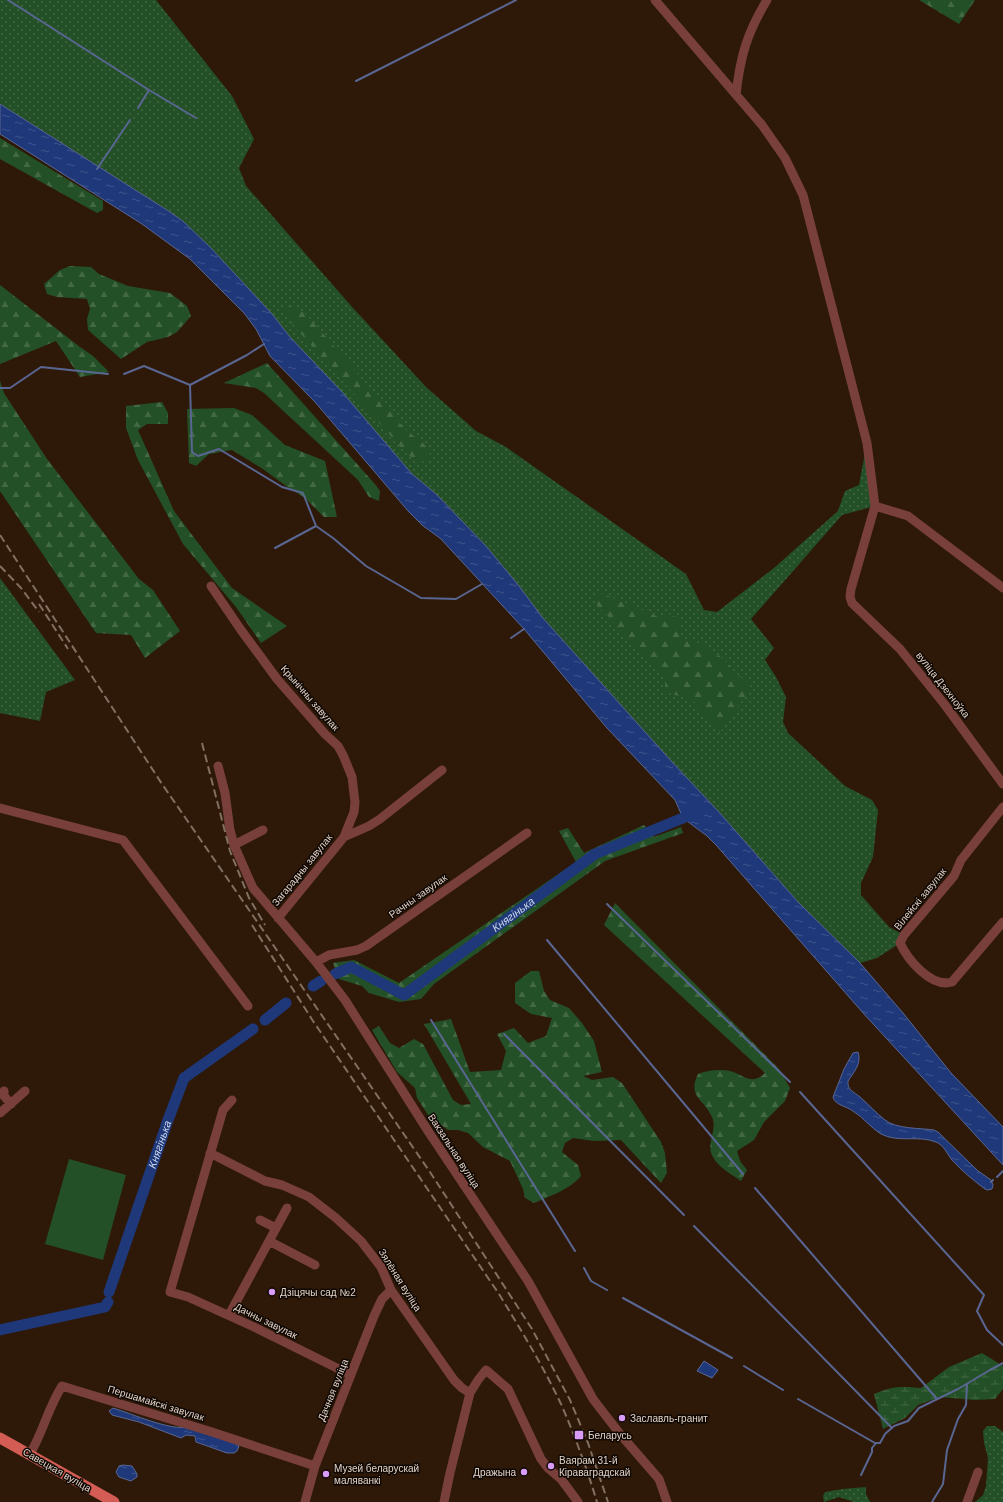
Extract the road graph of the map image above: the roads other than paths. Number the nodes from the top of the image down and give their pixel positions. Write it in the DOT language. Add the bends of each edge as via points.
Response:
graph roads {
  1 [pos="655,0"];
  2 [pos="767,0"];
  3 [pos="736,95"];
  4 [pos="875,506"];
  5 [pos="211,586"];
  6 [pos="1003,588"];
  7 [pos="218,766"];
  8 [pos="442,770"];
  9 [pos="1003,784"];
  10 [pos="1003,807"];
  11 [pos="0,808"];
  12 [pos="263,830"];
  13 [pos="527,833"];
  14 [pos="344,836"];
  15 [pos="234,845"];
  16 [pos="278,918"];
  17 [pos="1003,922"];
  18 [pos="316,962"];
  19 [pos="248,1006"];
  20 [pos="4,1091"];
  21 [pos="25,1091"];
  22 [pos="232,1100"];
  23 [pos="11,1104"];
  24 [pos="0,1113"];
  25 [pos="210,1154"];
  26 [pos="287,1208"];
  27 [pos="260,1220"];
  28 [pos="276,1228"];
  29 [pos="269,1241"];
  30 [pos="315,1265"];
  31 [pos="391,1290"];
  32 [pos="229,1315"];
  33 [pos="351,1375"];
  34 [pos="470,1393"];
  35 [pos="0,1438"];
  36 [pos="30,1454"];
  37 [pos="315,1466"];
  38 [pos="978,1472"];
  39 [pos="114,1502"];
  40 [pos="305,1502"];
  41 [pos="444,1502"];
  42 [pos="578,1502"];
  43 [pos="667,1502"];
  44 [pos="967,1502"];
  1 -- 3 [label="street"];
  2 -- 3 [label="street" via="744,47"];
  3 -- 4 [label="street" via="762,125 785,158 804,195 867,443"];
  4 -- 6 [label="street" via="908,516"];
  4 -- 9 [label="street, вуліца Дзехноўка" via="850,589 852,603 900,649"];
  5 -- 14 [label="street, Крынічны завулак" via="277,679 338,746 343,755 352,777 355,802 354,812"];
  7 -- 15 [label="street, Вакзальная вуліца"];
  8 -- 14 [label="street, Загарадны завулак" via="380,819"];
  10 -- 17 [label="street, Вілейскі завулак" via="961,860 954,876 900,943 915,966 931,978 946,984 952,982"];
  11 -- 19 [label="street" via="123,840"];
  12 -- 15 [label="street"];
  13 -- 18 [label="street, Рачны завулак" via="366,946 329,955"];
  14 -- 16 [label="street, Загарадны завулак"];
  15 -- 16 [label="street, Вакзальная вуліца" via="253,888"];
  16 -- 18 [label="street, Вакзальная вуліца"];
  18 -- 43 [label="street, Вакзальная вуліца" via="345,1000 528,1281 593,1399 659,1479"];
  20 -- 23 [label="street" via="4,1096"];
  21 -- 23 [label="street"];
  22 -- 25 [label="street" via="223,1110"];
  23 -- 24 [label="street"];
  25 -- 31 [label="street, Зялёная вуліца" via="265,1181 282,1185 309,1197 361,1241 381,1267"];
  25 -- 32 [label="street, Дачны завулак" via="170,1292"];
  26 -- 28 [label="street"];
  27 -- 28 [label="street"];
  28 -- 29 [label="street"];
  29 -- 30 [label="street"];
  29 -- 32 [label="street"];
  31 -- 33 [label="street, Дачная вуліца" via="382,1300"];
  31 -- 34 [label="street, Зялёная вуліца" via="454,1380"];
  32 -- 33 [label="street, Дачны завулак"];
  33 -- 37 [label="street, Дачная вуліца"];
  34 -- 41 [label="street"];
  34 -- 42 [label="street" via="486,1370 508,1389 541,1459 561,1479"];
  35 -- 36 [label="main road, Савецкая вуліца"];
  36 -- 37 [label="street, Першамайскі завулак" via="62,1386"];
  36 -- 39 [label="main road, Савецкая вуліца"];
  37 -- 40 [label="street, Дачная вуліца"];
  38 -- 44 [label="street"];
}
